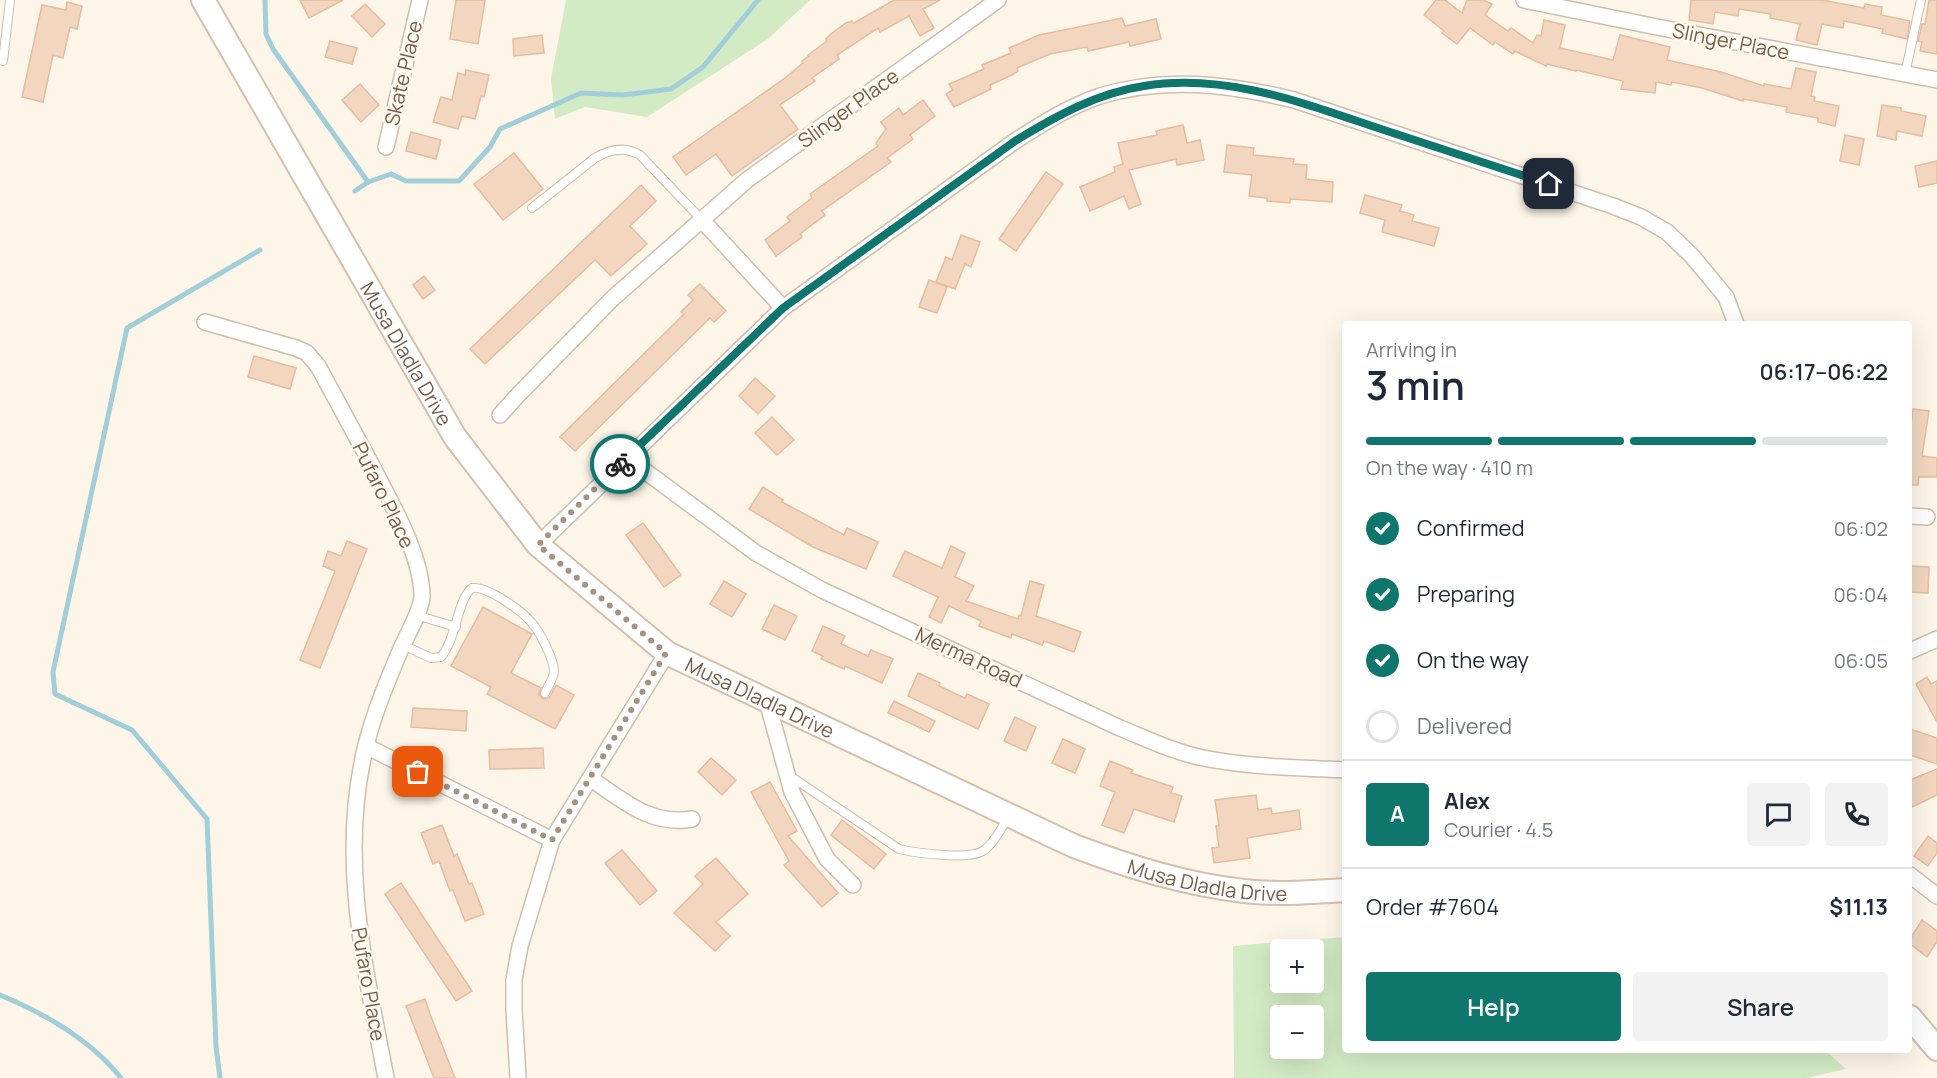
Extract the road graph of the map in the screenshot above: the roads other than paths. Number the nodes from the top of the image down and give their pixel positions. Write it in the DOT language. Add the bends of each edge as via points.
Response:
graph roads {
  1 [pos="10,0"];
  2 [pos="203,0"];
  3 [pos="420,0"];
  4 [pos="998,0"];
  5 [pos="1524,0"];
  6 [pos="1921,0"];
  7 [pos="3,62"];
  8 [pos="1905,74"];
  9 [pos="1937,81"];
  10 [pos="386,147"];
  11 [pos="532,208"];
  12 [pos="701,219"];
  13 [pos="783,308"];
  14 [pos="1735,321"];
  15 [pos="205,322"];
  16 [pos="500,415"];
  17 [pos="626,457"];
  18 [pos="1912,516"];
  19 [pos="1927,517"];
  20 [pos="538,545"];
  21 [pos="416,615"];
  22 [pos="456,627"];
  23 [pos="1937,639"];
  24 [pos="403,645"];
  25 [pos="1912,650"];
  26 [pos="666,653"];
  27 [pos="545,693"];
  28 [pos="767,701"];
  29 [pos="366,746"];
  30 [pos="1342,770"];
  31 [pos="787,773"];
  32 [pos="591,779"];
  33 [pos="1009,815"];
  34 [pos="692,819"];
  35 [pos="552,840"];
  36 [pos="1912,877"];
  37 [pos="853,885"];
  38 [pos="1342,885"];
  39 [pos="1937,896"];
  40 [pos="1912,1019"];
  41 [pos="1937,1049"];
  42 [pos="386,1078"];
  43 [pos="518,1078"];
  1 -- 7 [label="lane"];
  2 -- 20 [label="street, Musa Dladla Drive" via="455,437"];
  3 -- 10 [label="street, Skate Place"];
  4 -- 12 [label="street, Slinger Place" via="747,180"];
  5 -- 8 [label="street, Slinger Place"];
  6 -- 8 [label="lane"];
  8 -- 9 [label="street, Slinger Place"];
  11 -- 12 [label="lane" via="604,152 627,150 640,155"];
  12 -- 13 [label="street"];
  12 -- 16 [label="street, Slinger Place" via="613,298"];
  13 -- 14 [label="street" via="1055,116 1110,94 1145,86 1189,83 1247,89 1294,100 1641,217 1666,232 1704,269 1726,297"];
  13 -- 17 [label="street"];
  15 -- 21 [label="street, Pufaro Place" via="296,348 307,353 318,366 410,542 422,595"];
  17 -- 20 [label="street"];
  17 -- 30 [label="street, Merma Road" via="756,553 822,590 1129,732 1200,758"];
  18 -- 19 [label="street"];
  20 -- 26 [label="street, Musa Dladla Drive"];
  21 -- 22 [label="lane"];
  21 -- 24 [label="street, Pufaro Place"];
  22 -- 24 [label="lane" via="444,654 438,658"];
  22 -- 27 [label="lane" via="466,594 472,588 481,588 514,607 533,624 552,661 554,673"];
  23 -- 25 [label="street"];
  24 -- 29 [label="street, Pufaro Place" via="381,695"];
  26 -- 28 [label="street, Musa Dladla Drive"];
  26 -- 32 [label="street"];
  28 -- 31 [label="street"];
  28 -- 33 [label="street, Musa Dladla Drive"];
  29 -- 35 [label="street"];
  29 -- 42 [label="street, Pufaro Place" via="356,800 355,903"];
  31 -- 33 [label="lane" via="899,849 944,855 978,853 990,845"];
  31 -- 37 [label="street" via="792,792 827,859"];
  32 -- 34 [label="street" via="648,816 669,821"];
  32 -- 35 [label="street"];
  33 -- 38 [label="street, Musa Dladla Drive" via="1074,846 1131,867 1202,885 1290,893"];
  35 -- 43 [label="street" via="520,946 514,980"];
  36 -- 39 [label="street"];
  40 -- 41 [label="street"];
}
